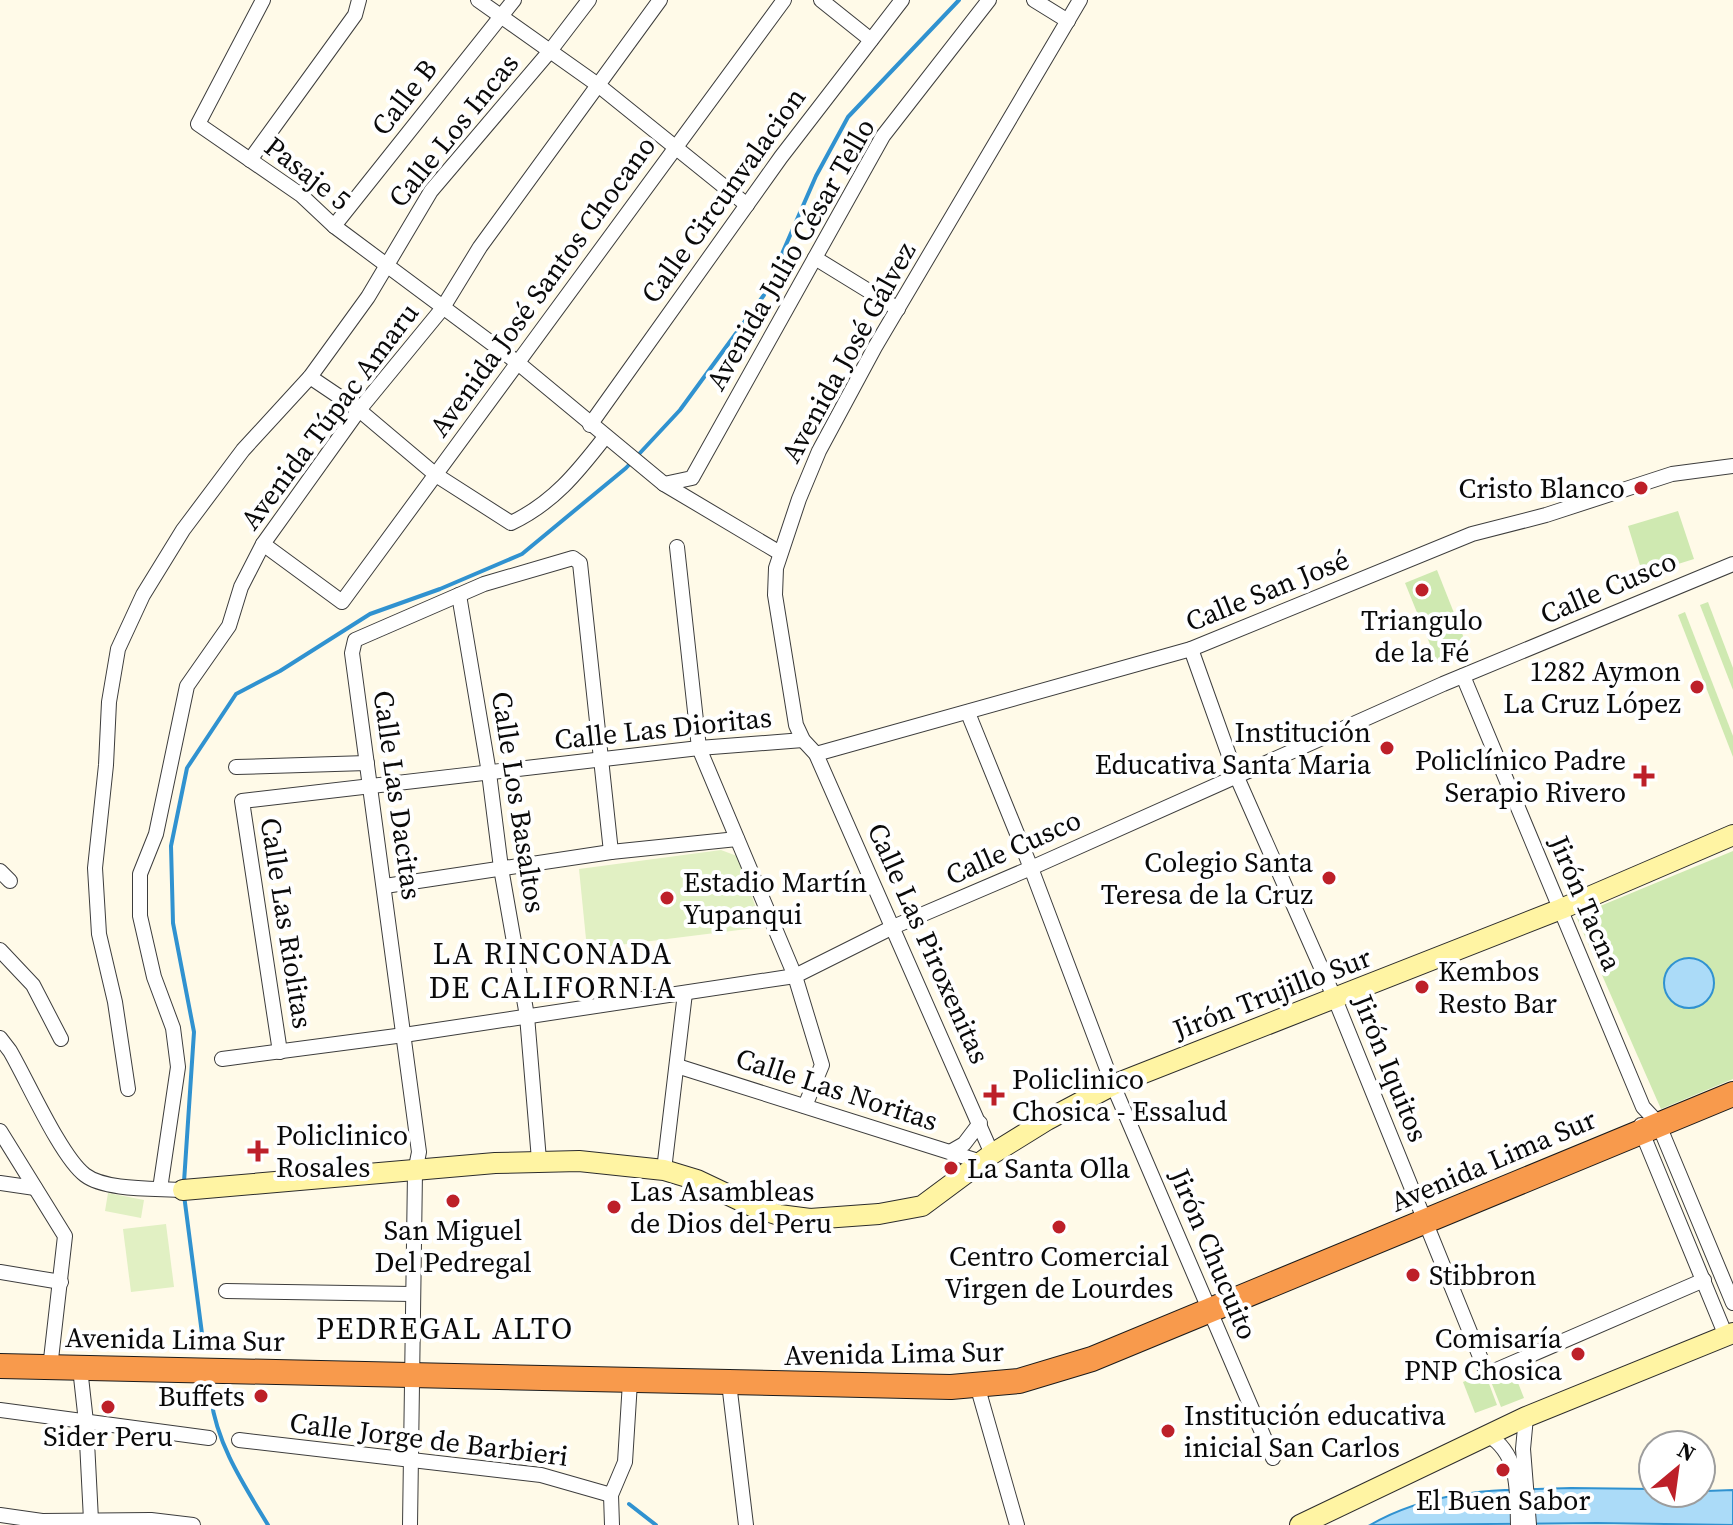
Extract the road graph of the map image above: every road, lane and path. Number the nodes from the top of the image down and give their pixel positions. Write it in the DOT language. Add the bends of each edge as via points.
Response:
graph roads {
  1 [pos="263,0"];
  2 [pos="359,0"];
  3 [pos="478,0"];
  4 [pos="514,0"];
  5 [pos="589,0"];
  6 [pos="660,0"];
  7 [pos="784,0"];
  8 [pos="821,0"];
  9 [pos="902,0"];
  10 [pos="989,0"];
  11 [pos="1034,0"];
  12 [pos="1080,0"];
  13 [pos="502,15"];
  14 [pos="1068,21"];
  15 [pos="871,40"];
  16 [pos="550,51"];
  17 [pos="598,85"];
  18 [pos="676,146"];
  19 [pos="250,160"];
  20 [pos="747,205"];
  21 [pos="334,226"];
  22 [pos="815,258"];
  23 [pos="385,264"];
  24 [pos="442,309"];
  25 [pos="898,309"];
  26 [pos="518,363"];
  27 [pos="310,377"];
  28 [pos="359,410"];
  29 [pos="590,425"];
  30 [pos="605,437"];
  31 [pos="1733,466"];
  32 [pos="436,475"];
  33 [pos="664,484"];
  34 [pos="263,544"];
  35 [pos="677,547"];
  36 [pos="780,553"];
  37 [pos="1733,564"];
  38 [pos="459,595"];
  39 [pos="1191,649"];
  40 [pos="1463,676"];
  41 [pos="968,713"];
  42 [pos="803,740"];
  43 [pos="699,748"];
  44 [pos="816,754"];
  45 [pos="602,759"];
  46 [pos="367,763"];
  47 [pos="236,767"];
  48 [pos="489,773"];
  49 [pos="1236,775"];
  50 [pos="371,788"];
  51 [pos="242,801"];
  52 [pos="1733,835"];
  53 [pos="737,839"];
  54 [pos="611,852"];
  55 [pos="501,868"];
  56 [pos="1031,868"];
  57 [pos="385,886"];
  58 [pos="1561,909"];
  59 [pos="893,927"];
  60 [pos="0,950"];
  61 [pos="795,976"];
  62 [pos="685,993"];
  63 [pos="1335,999"];
  64 [pos="527,1016"];
  65 [pos="404,1035"];
  66 [pos="0,1038"];
  67 [pos="61,1039"];
  68 [pos="280,1052"];
  69 [pos="222,1059"];
  70 [pos="677,1066"];
  71 [pos="1113,1085"];
  72 [pos="128,1089"];
  73 [pos="1733,1094"];
  74 [pos="805,1106"];
  75 [pos="1647,1120"];
  76 [pos="980,1123"];
  77 [pos="0,1131"];
  78 [pos="950,1152"];
  79 [pos="986,1158"];
  80 [pos="539,1160"];
  81 [pos="664,1170"];
  82 [pos="415,1172"];
  83 [pos="0,1183"];
  84 [pos="35,1188"];
  85 [pos="160,1189"];
  86 [pos="183,1190"];
  87 [pos="1426,1222"];
  88 [pos="1733,1257"];
  89 [pos="1717,1263"];
  90 [pos="0,1272"];
  91 [pos="1702,1275"];
  92 [pos="61,1282"];
  93 [pos="226,1291"];
  94 [pos="412,1294"];
  95 [pos="1733,1303"];
  96 [pos="1210,1310"];
  97 [pos="1730,1335"];
  98 [pos="0,1366"];
  99 [pos="50,1368"];
  100 [pos="80,1368"];
  101 [pos="410,1375"];
  102 [pos="630,1382"];
  103 [pos="729,1383"];
  104 [pos="977,1385"];
  105 [pos="0,1410"];
  106 [pos="1526,1417"];
  107 [pos="86,1422"];
  108 [pos="1488,1435"];
  109 [pos="209,1438"];
  110 [pos="239,1440"];
  111 [pos="1273,1458"];
  112 [pos="413,1461"];
  113 [pos="1521,1486"];
  114 [pos="611,1495"];
  115 [pos="0,1515"];
  116 [pos="95,1522"];
  117 [pos="42,1523"];
  118 [pos="193,1525"];
  119 [pos="410,1525"];
  120 [pos="612,1525"];
  121 [pos="746,1525"];
  122 [pos="1017,1525"];
  123 [pos="1300,1525"];
  124 [pos="1518,1525"];
  125 [pos="1529,1525"];
  1 -- 19 [label="street, Pasaje 5" via="198,124"];
  2 -- 19 [label="street" via="355,15"];
  3 -- 13 [label="street"];
  4 -- 13 [label="street, Calle B"];
  5 -- 16 [label="street, Calle Los Incas"];
  6 -- 17 [label="street, Avenida Túpac Amaru"];
  7 -- 18 [label="street, Avenida José Santos Chocano"];
  8 -- 15 [label="street"];
  9 -- 15 [label="street, Calle Circunvalacion"];
  10 -- 22 [label="street, Avenida Julio César Tello" via="883,136"];
  11 -- 14 [label="street"];
  12 -- 14 [label="street, Avenida José Gálvez"];
  13 -- 16 [label="street"];
  13 -- 21 [label="street, Calle B"];
  14 -- 25 [label="street, Avenida José Gálvez"];
  15 -- 20 [label="street, Calle Circunvalacion"];
  16 -- 17 [label="street"];
  16 -- 23 [label="street, Calle Los Incas" via="431,191"];
  17 -- 18 [label="street"];
  17 -- 24 [label="street, Avenida Túpac Amaru" via="480,247"];
  18 -- 20 [label="street"];
  18 -- 26 [label="street, Avenida José Santos Chocano"];
  19 -- 21 [label="street, Pasaje 5"];
  20 -- 29 [label="street, Calle Circunvalacion"];
  21 -- 23 [label="street, Pasaje 5"];
  22 -- 25 [label="street"];
  22 -- 33 [label="street, Avenida Julio César Tello" via="692,478"];
  23 -- 24 [label="street, Pasaje 5"];
  23 -- 27 [label="street, Calle Los Incas" via="368,297"];
  24 -- 26 [label="street, Pasaje 5"];
  24 -- 28 [label="street, Avenida Túpac Amaru"];
  25 -- 36 [label="street, Avenida José Gálvez" via="819,451"];
  26 -- 29 [label="street, Pasaje 5"];
  26 -- 32 [label="street, Avenida José Santos Chocano"];
  27 -- 28 [label="street"];
  27 -- 72 [label="street, Calle Los Incas" via="243,450 183,530 118,649 95,868 99,934"];
  28 -- 32 [label="street"];
  28 -- 34 [label="street, Avenida Túpac Amaru"];
  29 -- 30 [label="street, Pasaje 5"];
  30 -- 32 [label="street" via="546,503 511,523"];
  30 -- 33 [label="street, Pasaje 5"];
  31 -- 39 [label="street, Calle San José" via="1672,474 1472,534"];
  32 -- 34 [label="street, Avenida José Santos Chocano" via="342,602"];
  33 -- 36 [label="street, Pasaje 5"];
  34 -- 85 [label="street, Avenida Túpac Amaru" via="229,626 187,686 156,834 140,874 140,916 173,1028 178,1067"];
  35 -- 43 [label="street"];
  36 -- 42 [label="street, Avenida José Gálvez" via="776,606"];
  37 -- 40 [label="street, Calle Cusco"];
  38 -- 45 [label="street" via="573,558 580,563"];
  38 -- 46 [label="street, Calle Las Dacitas" via="355,640 352,653"];
  38 -- 48 [label="street, Calle Los Basaltos"];
  39 -- 41 [label="street, Calle San José"];
  39 -- 49 [label="street, Jirón Iquitos"];
  40 -- 49 [label="street, Calle Cusco"];
  40 -- 58 [label="street, Jirón Tacna"];
  41 -- 44 [label="street, Calle San José"];
  41 -- 56 [label="street, Jirón Chucuito"];
  42 -- 43 [label="street, Calle Las Dioritas"];
  42 -- 44 [label="street, Avenida José Gálvez"];
  43 -- 45 [label="street, Calle Las Dioritas"];
  43 -- 53 [label="street"];
  44 -- 59 [label="street, Calle Las Piroxenitas"];
  45 -- 48 [label="street, Calle Las Dioritas"];
  45 -- 54 [label="street"];
  46 -- 47 [label="street"];
  46 -- 50 [label="street, Calle Las Dacitas"];
  48 -- 50 [label="street, Calle Las Dioritas"];
  48 -- 55 [label="street, Calle Los Basaltos"];
  49 -- 56 [label="street, Calle Cusco"];
  49 -- 63 [label="street, Jirón Iquitos"];
  50 -- 51 [label="street, Calle Las Dioritas"];
  50 -- 57 [label="street, Calle Las Dacitas"];
  51 -- 68 [label="street, Calle Las Riolitas"];
  52 -- 58 [label="street, Jirón Trujillo Sur"];
  53 -- 54 [label="street"];
  53 -- 61 [label="street"];
  54 -- 55 [label="street"];
  55 -- 57 [label="street"];
  55 -- 64 [label="street, Calle Los Basaltos"];
  56 -- 59 [label="street, Calle Cusco"];
  56 -- 71 [label="street, Jirón Chucuito"];
  57 -- 65 [label="street, Calle Las Dacitas"];
  58 -- 63 [label="street, Jirón Trujillo Sur"];
  58 -- 75 [label="street, Jirón Tacna"];
  59 -- 61 [label="street, Calle Cusco"];
  59 -- 76 [label="street, Calle Las Piroxenitas"];
  60 -- 67 [label="street" via="33,985"];
  61 -- 62 [label="street, Calle Cusco"];
  61 -- 74 [label="street" via="822,1065"];
  62 -- 64 [label="street, Calle Cusco"];
  62 -- 70 [label="street"];
  63 -- 71 [label="street, Jirón Trujillo Sur"];
  63 -- 87 [label="street, Jirón Iquitos"];
  64 -- 65 [label="street, Calle Cusco"];
  64 -- 80 [label="street, Calle Los Basaltos"];
  65 -- 68 [label="street, Calle Cusco"];
  65 -- 82 [label="street, Calle Las Dacitas" via="419,1152"];
  66 -- 85 [label="street" via="85,1175"];
  68 -- 69 [label="street, Calle Cusco"];
  70 -- 74 [label="street, Calle Las Noritas"];
  70 -- 81 [label="street"];
  71 -- 79 [label="street, Jirón Trujillo Sur"];
  71 -- 96 [label="street, Jirón Chucuito"];
  73 -- 75 [label="highway, Avenida Lima Sur"];
  74 -- 78 [label="street, Calle Las Noritas"];
  75 -- 87 [label="highway, Avenida Lima Sur"];
  75 -- 89 [label="street, Jirón Tacna"];
  75 -- 91 [label="street, Jirón Tacna"];
  76 -- 78 [label="street"];
  76 -- 79 [label="street, Calle Las Piroxenitas"];
  77 -- 84 [label="street"];
  78 -- 79 [label="street, Calle Las Noritas"];
  79 -- 81 [label="street, Jirón Trujillo Sur" via="922,1206 810,1219 766,1212"];
  80 -- 81 [label="street, Jirón Trujillo Sur"];
  80 -- 82 [label="street, Jirón Trujillo Sur"];
  82 -- 86 [label="street, Jirón Trujillo Sur"];
  82 -- 94 [label="street, Calle Las Dacitas"];
  83 -- 84 [label="street"];
  84 -- 92 [label="street" via="65,1236"];
  85 -- 86 [label="street"];
  87 -- 91 [label="street, Jirón Iquitos" via="1487,1374"];
  87 -- 96 [label="highway, Avenida Lima Sur"];
  88 -- 89 [label="street"];
  89 -- 91 [label="street"];
  89 -- 95 [label="street, Jirón Tacna"];
  90 -- 92 [label="street"];
  91 -- 97 [label="street, Jirón Tacna"];
  92 -- 99 [label="street"];
  93 -- 94 [label="street"];
  94 -- 101 [label="street, Calle Las Dacitas"];
  96 -- 104 [label="highway, Avenida Lima Sur" via="1092,1359 1019,1381"];
  96 -- 111 [label="street, Jirón Chucuito"];
  97 -- 106 [label="street"];
  98 -- 99 [label="highway, Avenida Lima Sur"];
  99 -- 100 [label="highway, Avenida Lima Sur"];
  100 -- 101 [label="highway, Avenida Lima Sur"];
  100 -- 107 [label="street"];
  101 -- 102 [label="highway, Avenida Lima Sur"];
  101 -- 112 [label="street, Calle Las Dacitas"];
  102 -- 103 [label="highway, Avenida Lima Sur"];
  102 -- 114 [label="street" via="625,1462"];
  103 -- 104 [label="highway, Avenida Lima Sur"];
  103 -- 121 [label="street"];
  104 -- 122 [label="street"];
  105 -- 107 [label="street"];
  106 -- 108 [label="street"];
  106 -- 113 [label="street"];
  107 -- 109 [label="street"];
  107 -- 116 [label="street"];
  108 -- 113 [label="street" via="1510,1457"];
  108 -- 123 [label="street"];
  110 -- 112 [label="street, Calle Jorge de Barbieri"];
  112 -- 114 [label="street, Calle Jorge de Barbieri" via="541,1475"];
  112 -- 119 [label="street, Calle Las Dacitas"];
  113 -- 124 [label="street"];
  113 -- 125 [label="street"];
  114 -- 120 [label="street"];
  115 -- 117 [label="street"];
  116 -- 117 [label="street"];
  116 -- 118 [label="street"];
}
